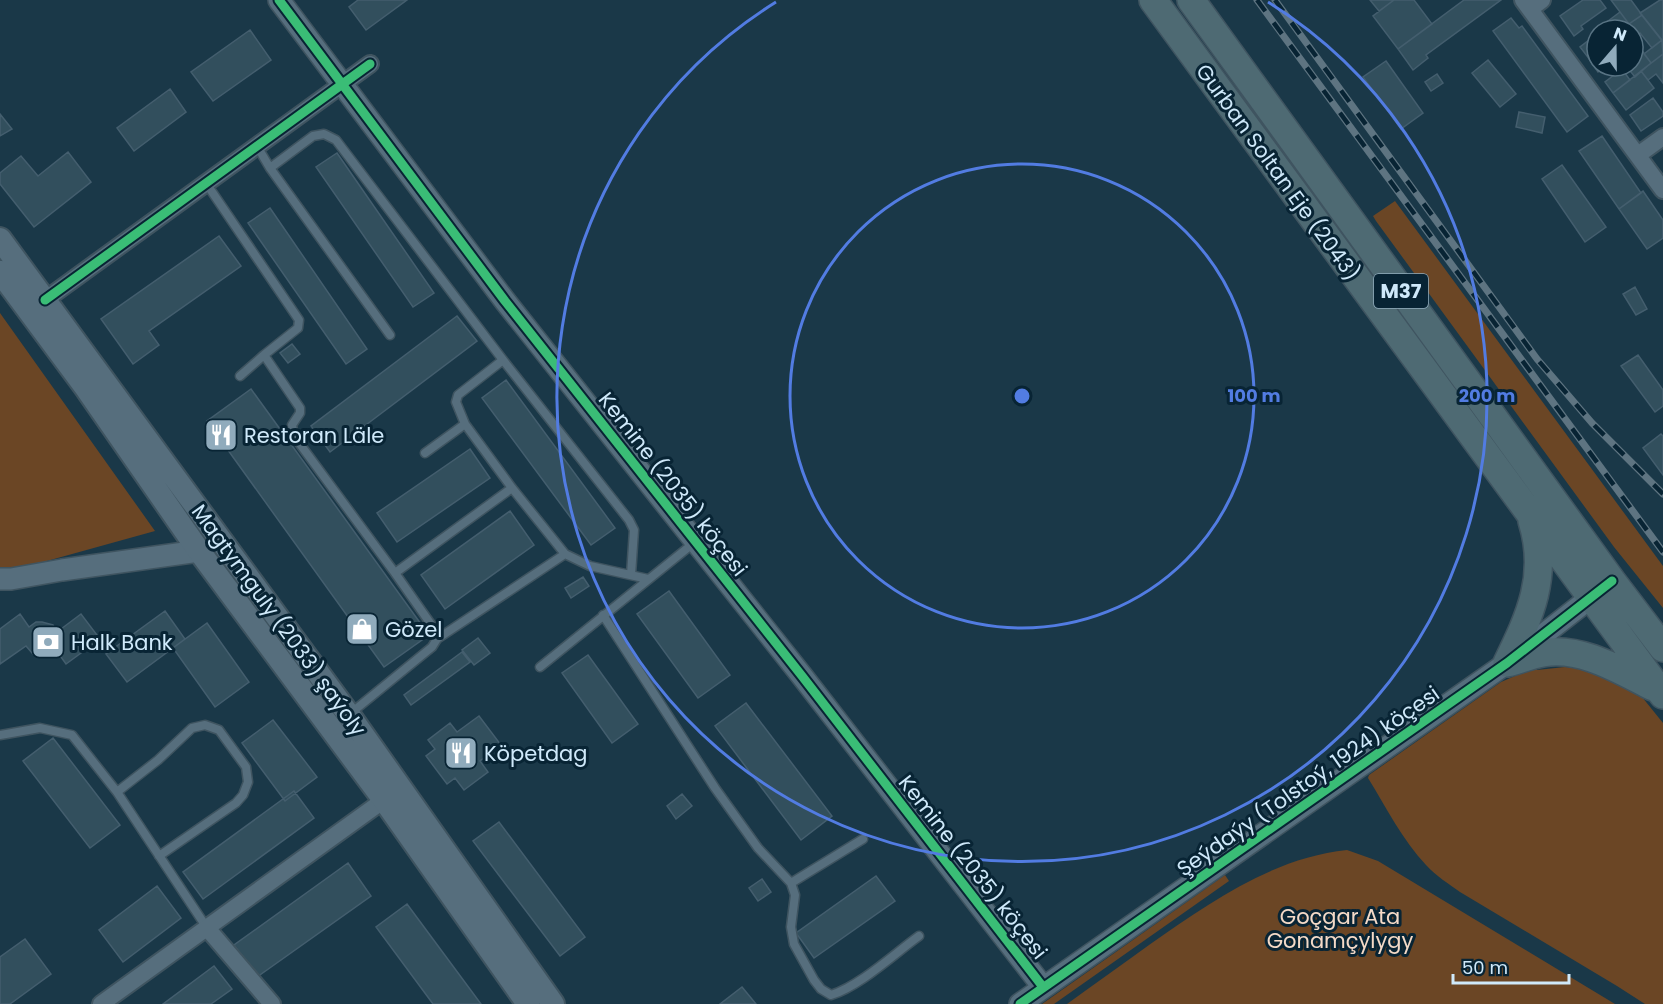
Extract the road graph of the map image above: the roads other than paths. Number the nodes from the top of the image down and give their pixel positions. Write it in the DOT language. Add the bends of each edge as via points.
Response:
graph roads {
  1 [pos="279,0"];
  2 [pos="1153,0"];
  3 [pos="1191,0"];
  4 [pos="1532,3"];
  5 [pos="370,64"];
  6 [pos="342,84"];
  7 [pos="1663,137"];
  8 [pos="257,146"];
  9 [pos="1638,155"];
  10 [pos="270,168"];
  11 [pos="206,183"];
  12 [pos="1663,190"];
  13 [pos="0,239"];
  14 [pos="0,272"];
  15 [pos="45,300"];
  16 [pos="390,335"];
  17 [pos="264,355"];
  18 [pos="503,360"];
  19 [pos="240,376"];
  20 [pos="465,424"];
  21 [pos="424,453"];
  22 [pos="512,488"];
  23 [pos="1529,510"];
  24 [pos="696,542"];
  25 [pos="199,550"];
  26 [pos="565,554"];
  27 [pos="395,573"];
  28 [pos="631,575"];
  29 [pos="0,579"];
  30 [pos="648,579"];
  31 [pos="1612,581"];
  32 [pos="1591,598"];
  33 [pos="603,615"];
  34 [pos="437,639"];
  35 [pos="1658,639"];
  36 [pos="1507,663"];
  37 [pos="540,667"];
  38 [pos="1662,693"];
  39 [pos="349,715"];
  40 [pos="0,735"];
  41 [pos="117,792"];
  42 [pos="384,800"];
  43 [pos="863,839"];
  44 [pos="159,856"];
  45 [pos="791,884"];
  46 [pos="207,928"];
  47 [pos="919,936"];
  48 [pos="1043,987"];
  49 [pos="101,1004"];
  50 [pos="272,1004"];
  51 [pos="528,1004"];
  52 [pos="553,1004"];
  53 [pos="1020,1004"];
  1 -- 6 [label="street, Kemine (2035) köçesi"];
  2 -- 23 [label="highway, Gurban Soltan Eje (2043) / M37"];
  3 -- 31 [label="highway, Gurban Soltan Eje (2043) / M37"];
  4 -- 9 [label="street"];
  5 -- 6 [label="street"];
  6 -- 8 [label="street"];
  6 -- 24 [label="street, Kemine (2035) köçesi" via="505,301"];
  7 -- 9 [label="street"];
  8 -- 10 [label="lane"];
  8 -- 11 [label="street"];
  9 -- 12 [label="street"];
  10 -- 16 [label="lane"];
  10 -- 18 [label="lane" via="313,136 324,134 336,140"];
  11 -- 15 [label="street"];
  11 -- 17 [label="lane" via="299,320 298,328"];
  13 -- 15 [label="main road, Magtymguly (2033) şaýoly"];
  14 -- 25 [label="main road, Magtymguly (2033) şaýoly"];
  15 -- 39 [label="main road, Magtymguly (2033) şaýoly"];
  17 -- 19 [label="lane"];
  17 -- 27 [label="lane" via="300,408 292,425 294,436"];
  18 -- 20 [label="lane" via="458,395 456,402"];
  18 -- 28 [label="lane" via="629,520 634,530"];
  20 -- 21 [label="lane"];
  20 -- 22 [label="lane"];
  22 -- 26 [label="lane"];
  22 -- 27 [label="lane"];
  23 -- 32 [label="highway, Gurban Soltan Eje (2043) / M37"];
  23 -- 36 [label="highway" via="1538,544 1536,593 1528,621"];
  24 -- 30 [label="lane"];
  24 -- 48 [label="street, Kemine (2035) köçesi"];
  25 -- 29 [label="street"];
  25 -- 42 [label="main road, Magtymguly (2033) şaýoly"];
  26 -- 28 [label="lane" via="590,566"];
  26 -- 34 [label="lane"];
  27 -- 34 [label="lane" via="435,630"];
  28 -- 30 [label="lane"];
  30 -- 33 [label="lane"];
  31 -- 32 [label="street, Şeýdaýy (Tolstoý, 1924) köçesi"];
  31 -- 35 [label="highway, Gurban Soltan Eje (2043) / M37"];
  32 -- 36 [label="street, Şeýdaýy (Tolstoý, 1924) köçesi"];
  32 -- 38 [label="highway, Gurban Soltan Eje (2043) / M37"];
  33 -- 37 [label="lane"];
  33 -- 45 [label="lane" via="716,788 758,848"];
  34 -- 39 [label="lane"];
  36 -- 38 [label="highway, Gurban Soltan Eje (2043)" via="1545,652 1579,654 1611,665"];
  36 -- 48 [label="street, Şeýdaýy (Tolstoý, 1924) köçesi"];
  39 -- 52 [label="main road, Magtymguly (2033) şaýoly"];
  40 -- 41 [label="lane" via="40,728 72,735"];
  41 -- 44 [label="lane"];
  41 -- 44 [label="lane" via="192,728 205,725 219,730 246,767 248,782 236,803"];
  42 -- 46 [label="street"];
  42 -- 51 [label="main road, Magtymguly (2033) şaýoly"];
  43 -- 45 [label="lane"];
  44 -- 46 [label="lane"];
  45 -- 47 [label="lane" via="795,895 791,927 794,945 814,980 831,995 854,984"];
  46 -- 49 [label="street"];
  46 -- 50 [label="street"];
  48 -- 53 [label="street, Şeýdaýy (Tolstoý, 1924) köçesi"];
}
